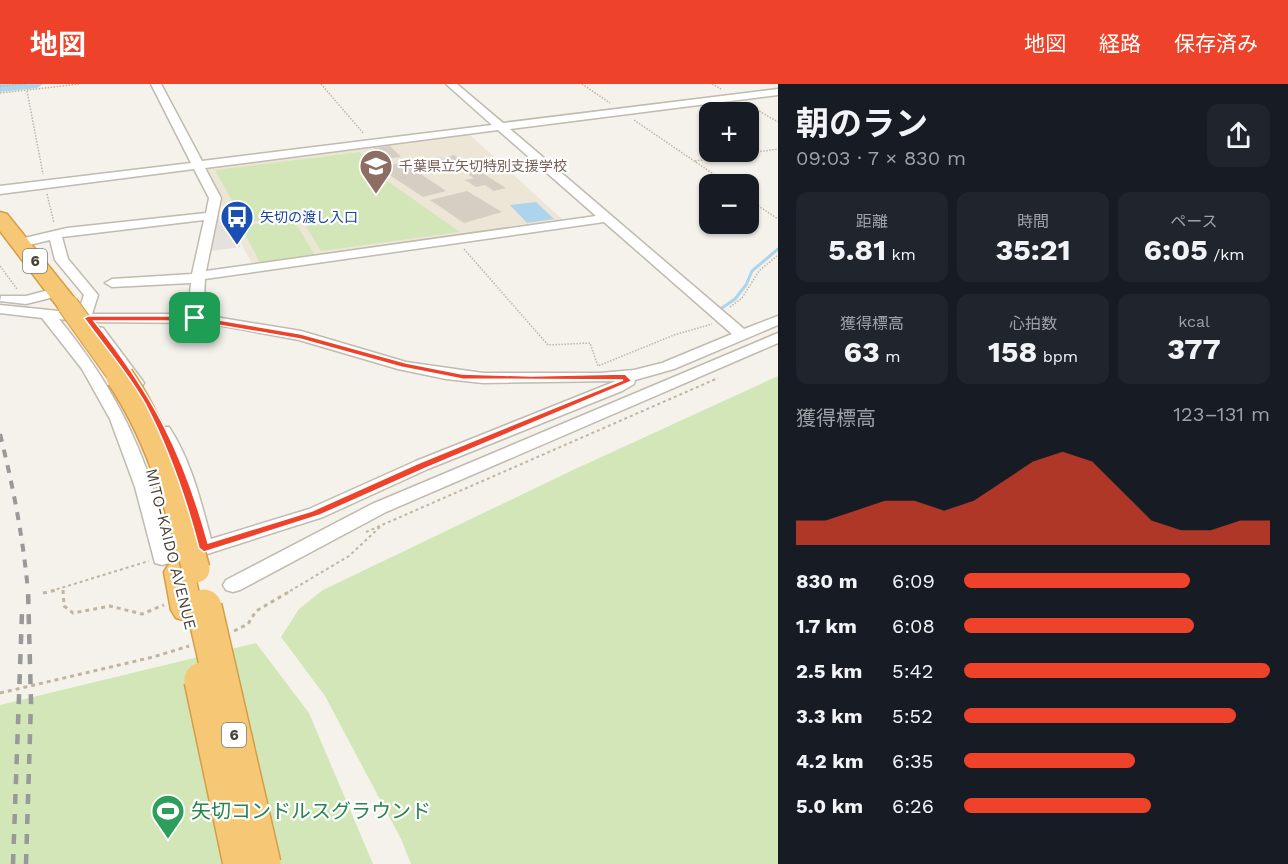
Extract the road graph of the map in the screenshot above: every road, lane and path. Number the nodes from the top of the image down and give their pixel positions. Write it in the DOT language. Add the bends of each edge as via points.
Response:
graph roads {
  1 [pos="24,84"];
  2 [pos="80,84"];
  3 [pos="156,84"];
  4 [pos="321,84"];
  5 [pos="451,84"];
  6 [pos="582,84"];
  7 [pos="0,86"];
  8 [pos="27,91"];
  9 [pos="778,92"];
  10 [pos="0,93"];
  11 [pos="622,112"];
  12 [pos="501,127"];
  13 [pos="371,143"];
  14 [pos="778,149"];
  15 [pos="695,161"];
  16 [pos="197,165"];
  17 [pos="714,174"];
  18 [pos="45,184"];
  19 [pos="0,190"];
  20 [pos="759,206"];
  21 [pos="209,216"];
  22 [pos="0,218"];
  23 [pos="606,218"];
  24 [pos="778,219"];
  25 [pos="56,235"];
  26 [pos="0,240"];
  27 [pos="457,240"];
  28 [pos="21,243"];
  29 [pos="778,255"];
  30 [pos="0,266"];
  31 [pos="198,277"];
  32 [pos="112,283"];
  33 [pos="0,299"];
  34 [pos="0,309"];
  35 [pos="59,309"];
  36 [pos="722,317"];
  37 [pos="195,318"];
  38 [pos="778,320"];
  39 [pos="742,335"];
  40 [pos="778,338"];
  41 [pos="625,376"];
  42 [pos="720,377"];
  43 [pos="382,524"];
  44 [pos="179,566"];
  45 [pos="233,585"];
  46 [pos="63,589"];
  47 [pos="43,593"];
  48 [pos="186,607"];
  49 [pos="241,864"];
  50 [pos="263,864"];
  1 -- 7 [label="path"];
  2 -- 8 [label="path"];
  3 -- 16 [label="street"];
  4 -- 13 [label="path"];
  5 -- 12 [label="street"];
  6 -- 11 [label="path"];
  8 -- 10 [label="path"];
  8 -- 18 [label="path"];
  9 -- 11 [label="street"];
  11 -- 12 [label="street"];
  11 -- 15 [label="path"];
  12 -- 13 [label="street"];
  12 -- 23 [label="street"];
  13 -- 16 [label="street"];
  14 -- 15 [label="path"];
  15 -- 17 [label="path"];
  16 -- 18 [label="street"];
  16 -- 21 [label="street" via="215,198"];
  18 -- 19 [label="street"];
  18 -- 25 [label="path"];
  20 -- 24 [label="path"];
  21 -- 28 [label="street" via="67,232"];
  21 -- 31 [label="street"];
  22 -- 28 [label="highway, MITO-KAIDO AVENUE / 6"];
  23 -- 27 [label="street"];
  23 -- 36 [label="street"];
  25 -- 35 [label="street" via="62,260 91,295"];
  26 -- 35 [label="highway, MITO-KAIDO AVENUE / 6"];
  27 -- 31 [label="street"];
  27 -- 36 [label="path" via="548,345 590,343 598,366"];
  28 -- 35 [label="highway, MITO-KAIDO AVENUE / 6"];
  29 -- 36 [label="path" via="759,271 749,290"];
  30 -- 35 [label="path"];
  31 -- 32 [label="street"];
  31 -- 37 [label="street"];
  33 -- 35 [label="street"];
  34 -- 35 [label="street"];
  35 -- 37 [label="street"];
  35 -- 41 [label="street" via="122,361 150,404 175,454 204,548 316,513 616,388 628,381"];
  35 -- 44 [label="highway, MITO-KAIDO AVENUE / 6" via="116,391 140,436"];
  36 -- 39 [label="street"];
  37 -- 41 [label="street" via="301,336 404,366 462,377"];
  38 -- 39 [label="street"];
  39 -- 41 [label="street" via="668,366"];
  40 -- 45 [label="street" via="379,508"];
  42 -- 43 [label="path"];
  44 -- 46 [label="path" via="124,567"];
  44 -- 48 [label="highway, MITO-KAIDO AVENUE / 6"];
  46 -- 47 [label="path"];
  46 -- 48 [label="path" via="64,606 73,613 110,606 142,614"];
  48 -- 49 [label="highway, MITO-KAIDO AVENUE / 6, bridge"];
  48 -- 50 [label="highway, MITO-KAIDO AVENUE / 6, bridge"];
}
